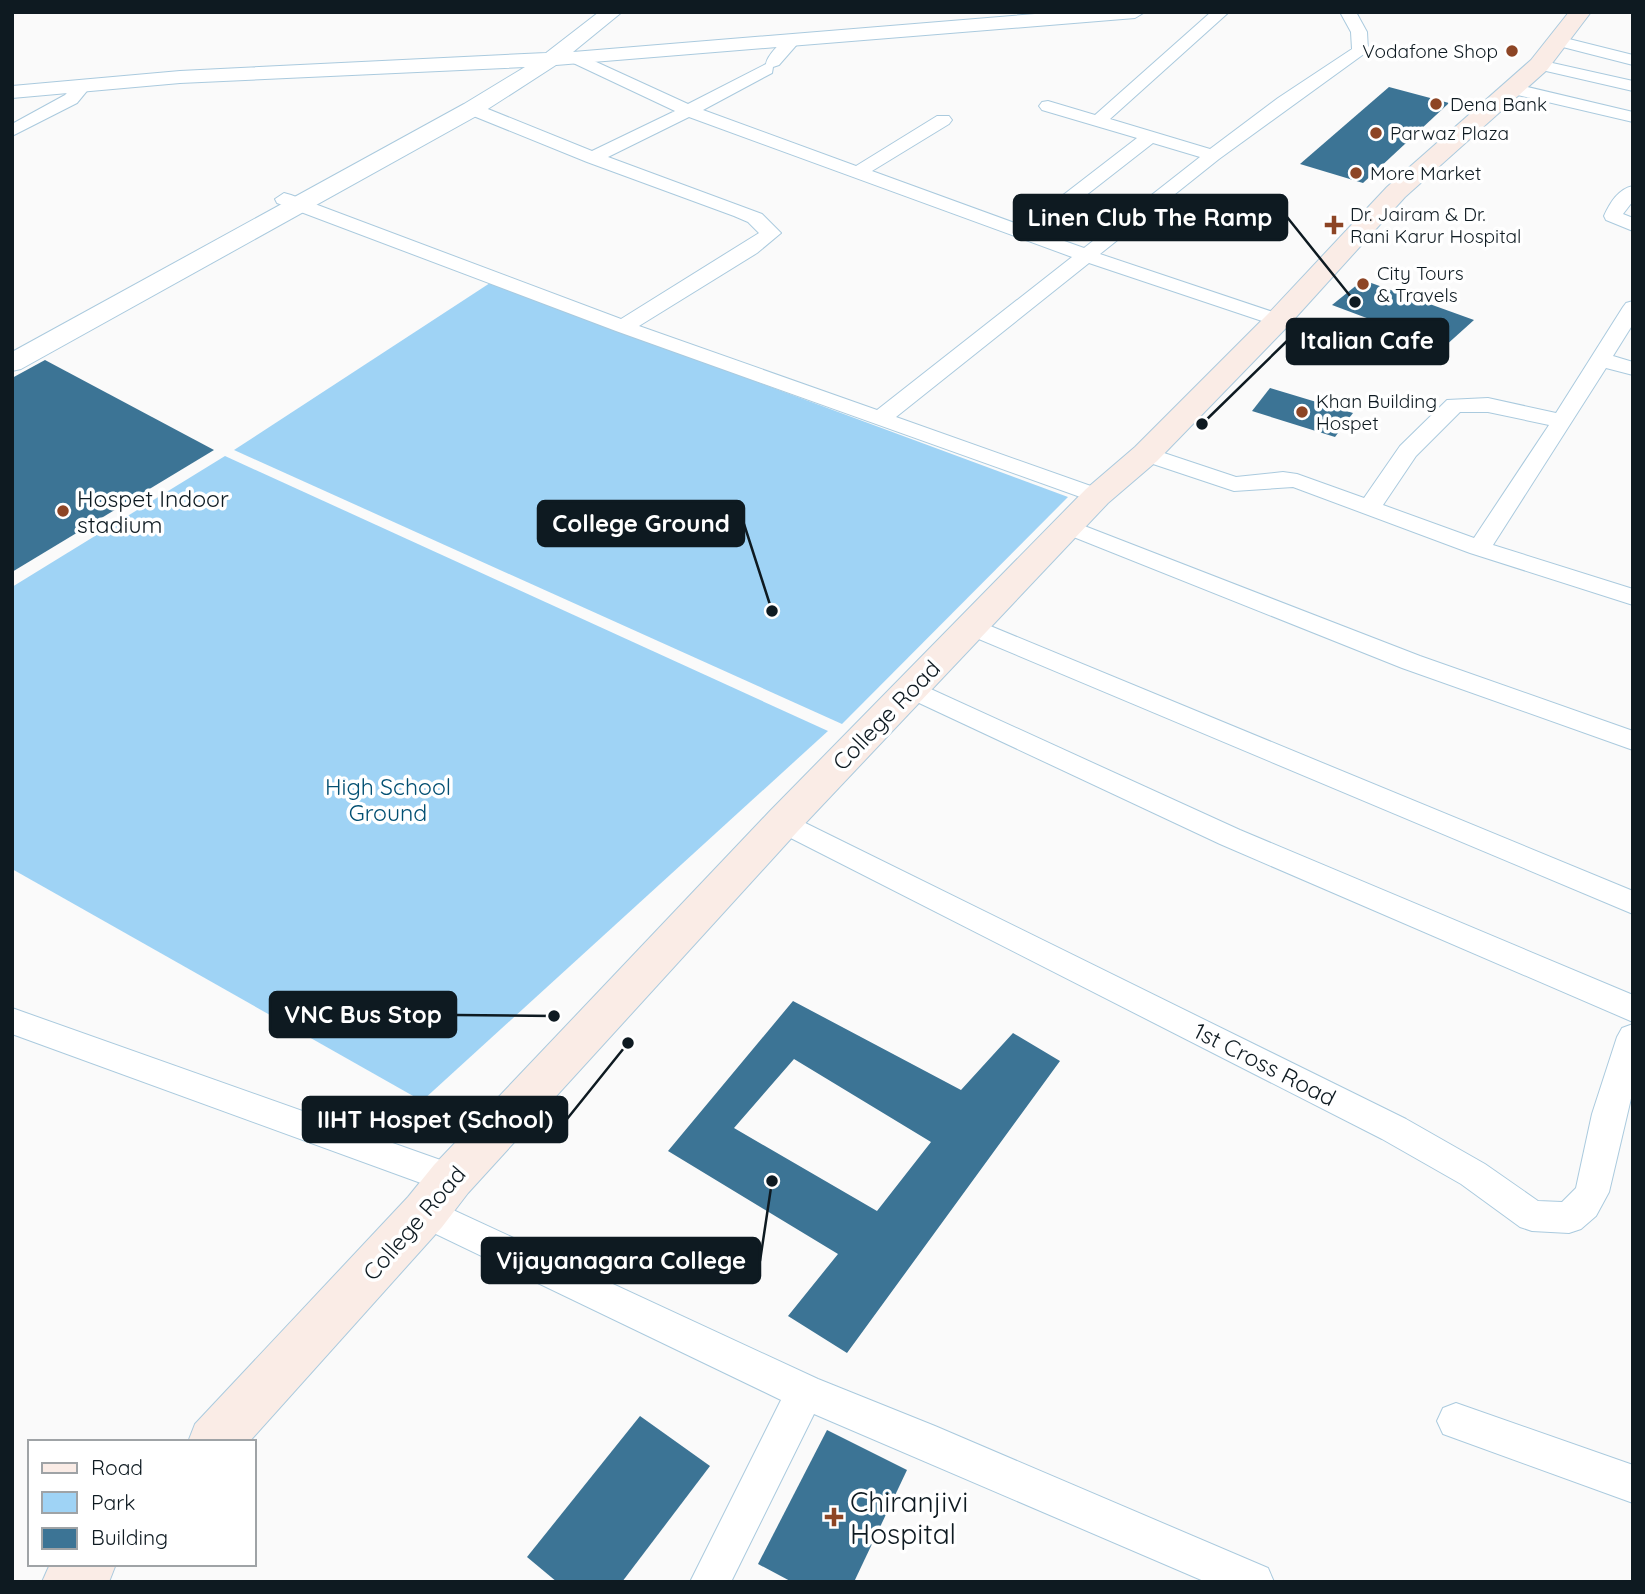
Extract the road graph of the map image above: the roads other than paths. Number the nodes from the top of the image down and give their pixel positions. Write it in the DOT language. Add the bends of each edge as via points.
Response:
graph roads {
  1 [pos="597,12"];
  2 [pos="612,12"];
  3 [pos="1135,12"];
  4 [pos="1221,12"];
  5 [pos="1348,12"];
  6 [pos="1580,12"];
  7 [pos="1111,14"];
  8 [pos="1008,17"];
  9 [pos="792,41"];
  10 [pos="553,58"];
  11 [pos="1633,60"];
  12 [pos="1537,65"];
  13 [pos="83,86"];
  14 [pos="1633,86"];
  15 [pos="12,92"];
  16 [pos="1048,106"];
  17 [pos="472,109"];
  18 [pos="687,110"];
  19 [pos="1633,117"];
  20 [pos="943,120"];
  21 [pos="1098,121"];
  22 [pos="12,131"];
  23 [pos="1150,136"];
  24 [pos="1213,155"];
  25 [pos="593,158"];
  26 [pos="858,173"];
  27 [pos="1633,191"];
  28 [pos="291,202"];
  29 [pos="1633,225"];
  30 [pos="1025,234"];
  31 [pos="1089,256"];
  32 [pos="1633,307"];
  33 [pos="1278,320"];
  34 [pos="623,327"];
  35 [pos="12,345"];
  36 [pos="1599,359"];
  37 [pos="12,363"];
  38 [pos="1633,369"];
  39 [pos="880,419"];
  40 [pos="1562,421"];
  41 [pos="1146,454"];
  42 [pos="1097,496"];
  43 [pos="1371,506"];
  44 [pos="1069,527"];
  45 [pos="1479,548"];
  46 [pos="1633,597"];
  47 [pos="971,626"];
  48 [pos="911,689"];
  49 [pos="1633,741"];
  50 [pos="783,822"];
  51 [pos="1633,903"];
  52 [pos="1633,1009"];
  53 [pos="12,1021"];
  54 [pos="1633,1037"];
  55 [pos="451,1179"];
  56 [pos="425,1212"];
  57 [pos="806,1392"];
  58 [pos="1456,1421"];
  59 [pos="216,1440"];
  60 [pos="1633,1484"];
  61 [pos="87,1566"];
  62 [pos="70,1582"];
  63 [pos="710,1582"];
  64 [pos="1255,1582"];
  1 -- 10 [label="street" via="552,47"];
  2 -- 10 [label="street"];
  3 -- 7 [label="street"];
  4 -- 21 [label="street"];
  5 -- 24 [label="street" via="1359,32 1360,51"];
  6 -- 12 [label="main road, College Road"];
  7 -- 8 [label="street"];
  8 -- 9 [label="street"];
  9 -- 10 [label="street"];
  9 -- 18 [label="street" via="770,65"];
  10 -- 13 [label="street"];
  10 -- 17 [label="street"];
  10 -- 18 [label="street"];
  10 -- 28 [label="street" via="454,108"];
  11 -- 12 [label="street"];
  12 -- 14 [label="street"];
  12 -- 19 [label="street"];
  12 -- 33 [label="main road, College Road" via="1396,192"];
  13 -- 15 [label="street"];
  13 -- 22 [label="street" via="71,99"];
  16 -- 21 [label="street"];
  17 -- 25 [label="street"];
  17 -- 28 [label="street"];
  18 -- 25 [label="street"];
  18 -- 26 [label="street"];
  20 -- 26 [label="street"];
  21 -- 23 [label="street"];
  23 -- 24 [label="street"];
  23 -- 30 [label="street"];
  24 -- 31 [label="street"];
  25 -- 34 [label="street" via="741,212 771,233"];
  26 -- 30 [label="street"];
  27 -- 29 [label="street" via="1613,216"];
  28 -- 34 [label="street"];
  28 -- 35 [label="street"];
  28 -- 37 [label="street"];
  30 -- 31 [label="street"];
  31 -- 33 [label="street"];
  31 -- 39 [label="street"];
  32 -- 36 [label="street"];
  33 -- 41 [label="main road, College Road"];
  34 -- 39 [label="street"];
  36 -- 38 [label="street"];
  36 -- 40 [label="street"];
  39 -- 42 [label="street"];
  40 -- 43 [label="street" via="1488,405 1455,405 1389,473"];
  40 -- 45 [label="street"];
  41 -- 42 [label="main road, College Road"];
  41 -- 43 [label="street" via="1222,481 1297,481"];
  42 -- 44 [label="main road, College Road"];
  43 -- 45 [label="street"];
  44 -- 47 [label="main road, College Road"];
  44 -- 49 [label="street" via="1411,662"];
  45 -- 46 [label="street"];
  47 -- 48 [label="main road, College Road"];
  47 -- 51 [label="street"];
  48 -- 50 [label="main road, College Road"];
  48 -- 52 [label="street" via="1230,837"];
  50 -- 54 [label="street, 1st Cross Road" via="1394,1129 1473,1174 1532,1216 1569,1218 1592,1192 1609,1114"];
  50 -- 55 [label="main road, College Road"];
  53 -- 55 [label="street"];
  55 -- 56 [label="main road, College Road"];
  56 -- 57 [label="street"];
  56 -- 59 [label="main road, College Road"];
  57 -- 63 [label="street"];
  57 -- 64 [label="street"];
  58 -- 60 [label="street"];
  61 -- 62 [label="main road"];
}
